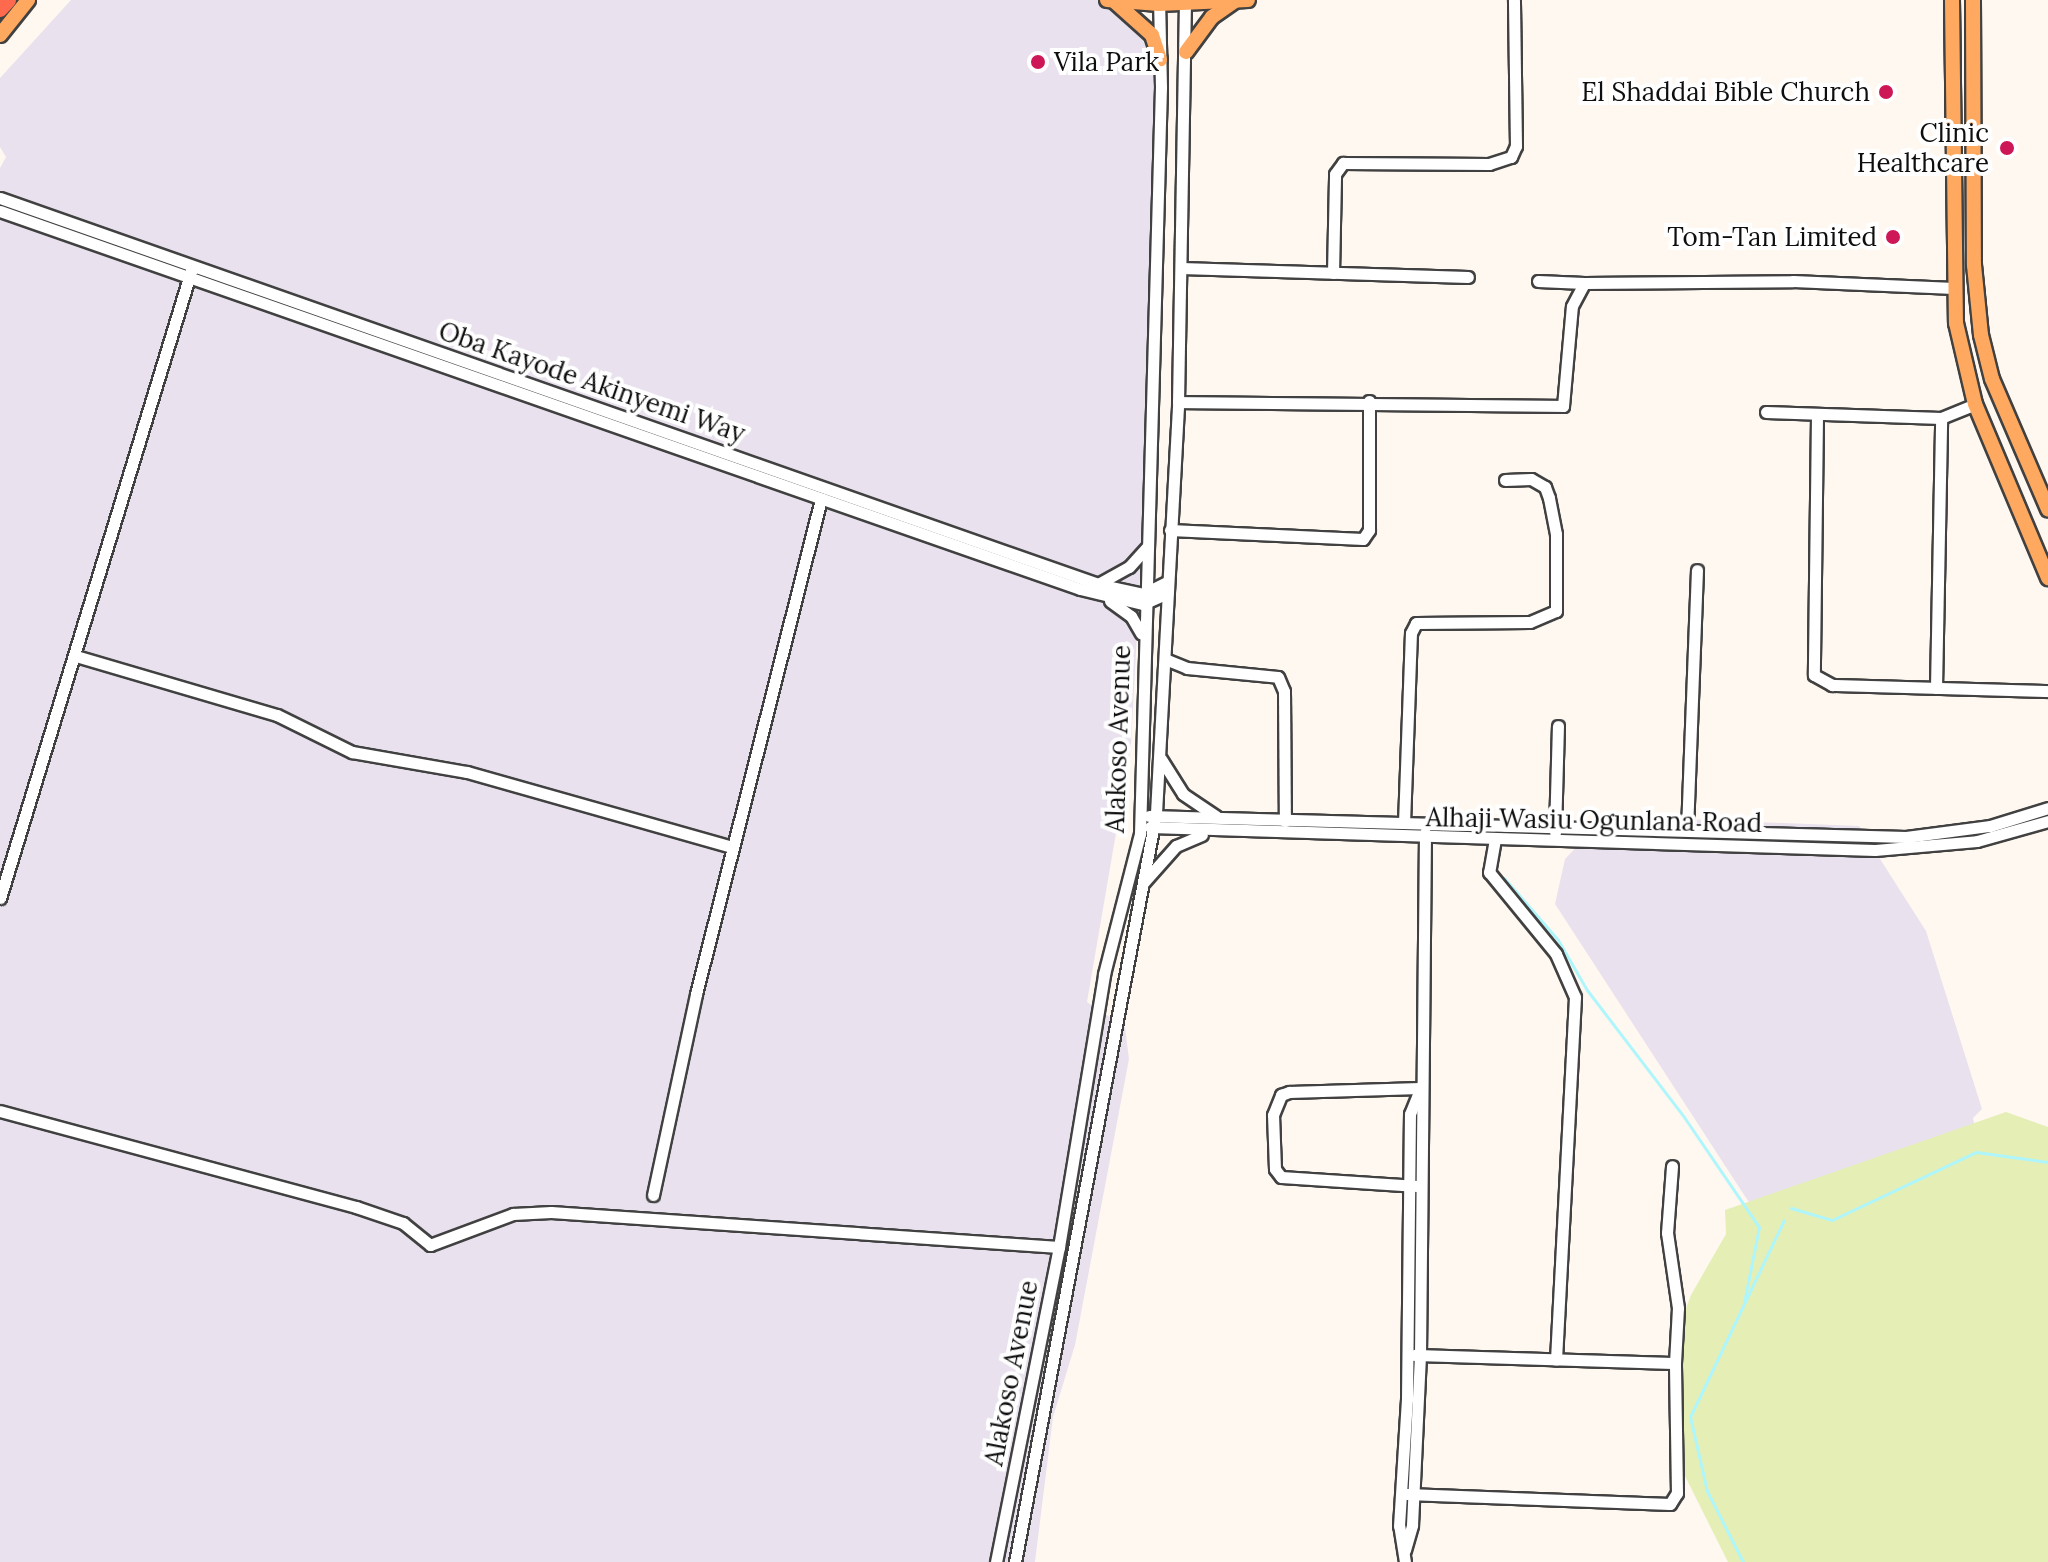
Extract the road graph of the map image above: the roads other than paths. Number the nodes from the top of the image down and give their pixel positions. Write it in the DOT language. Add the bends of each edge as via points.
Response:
graph roads {
  1 [pos="8,0"];
  2 [pos="28,0"];
  3 [pos="1107,0"];
  4 [pos="1248,0"];
  5 [pos="1514,0"];
  6 [pos="1952,0"];
  7 [pos="1973,0"];
  8 [pos="1114,1"];
  9 [pos="1235,1"];
  10 [pos="1159,2"];
  11 [pos="1185,2"];
  12 [pos="0,9"];
  13 [pos="0,35"];
  14 [pos="1186,52"];
  15 [pos="1160,60"];
  16 [pos="0,198"];
  17 [pos="0,211"];
  18 [pos="1181,268"];
  19 [pos="191,271"];
  20 [pos="1333,273"];
  21 [pos="1468,277"];
  22 [pos="1538,281"];
  23 [pos="1584,283"];
  24 [pos="1954,288"];
  25 [pos="1369,401"];
  26 [pos="1178,402"];
  27 [pos="1975,404"];
  28 [pos="1766,412"];
  29 [pos="1817,416"];
  30 [pos="1941,418"];
  31 [pos="1505,480"];
  32 [pos="821,499"];
  33 [pos="2048,509"];
  34 [pos="1170,530"];
  35 [pos="1148,546"];
  36 [pos="1697,570"];
  37 [pos="2048,578"];
  38 [pos="1168,587"];
  39 [pos="1095,588"];
  40 [pos="1143,599"];
  41 [pos="76,656"];
  42 [pos="1165,659"];
  43 [pos="1146,666"];
  44 [pos="1936,688"];
  45 [pos="2048,691"];
  46 [pos="1558,726"];
  47 [pos="1161,759"];
  48 [pos="2048,808"];
  49 [pos="1155,818"];
  50 [pos="1224,819"];
  51 [pos="1140,821"];
  52 [pos="1285,821"];
  53 [pos="2048,821"];
  54 [pos="1404,823"];
  55 [pos="1425,823"];
  56 [pos="1555,826"];
  57 [pos="1687,830"];
  58 [pos="1217,831"];
  59 [pos="1140,834"];
  60 [pos="1424,838"];
  61 [pos="1495,839"];
  62 [pos="1554,841"];
  63 [pos="732,847"];
  64 [pos="1143,884"];
  65 [pos="0,898"];
  66 [pos="1420,1088"];
  67 [pos="0,1111"];
  68 [pos="1672,1166"];
  69 [pos="1410,1186"];
  70 [pos="1423,1186"];
  71 [pos="653,1195"];
  72 [pos="1059,1247"];
  73 [pos="1414,1355"];
  74 [pos="1556,1360"];
  75 [pos="1675,1363"];
  76 [pos="1407,1494"];
  77 [pos="1405,1556"];
  78 [pos="996,1562"];
  79 [pos="1015,1562"];
  1 -- 12 [label="highway"];
  2 -- 13 [label="main road"];
  3 -- 8 [label="main road"];
  4 -- 9 [label="main road"];
  5 -- 20 [label="street" via="1516,146 1511,157 1489,164 1343,163 1335,174"];
  6 -- 24 [label="main road"];
  7 -- 33 [label="main road" via="1974,265 1981,335 1992,379"];
  8 -- 10 [label="main road"];
  8 -- 15 [label="main road" via="1152,35"];
  9 -- 11 [label="main road"];
  9 -- 14 [label="main road" via="1212,17"];
  10 -- 11 [label="main road"];
  10 -- 15 [label="street, Alakoso Avenue"];
  11 -- 14 [label="street, Alakoso Avenue"];
  14 -- 18 [label="street, Alakoso Avenue"];
  15 -- 35 [label="street, Alakoso Avenue"];
  16 -- 19 [label="street, Oba Kayode Akinyemi Way"];
  17 -- 19 [label="street, Oba Kayode Akinyemi Way"];
  18 -- 20 [label="street"];
  18 -- 26 [label="street, Alakoso Avenue"];
  19 -- 32 [label="street, Oba Kayode Akinyemi Way"];
  19 -- 39 [label="street, Oba Kayode Akinyemi Way"];
  19 -- 41 [label="street"];
  20 -- 21 [label="street"];
  22 -- 23 [label="street"];
  23 -- 24 [label="street" via="1793,281"];
  23 -- 25 [label="street" via="1573,297 1563,406"];
  24 -- 27 [label="main road" via="1958,336"];
  25 -- 26 [label="street"];
  25 -- 34 [label="street" via="1369,530 1363,539"];
  26 -- 34 [label="street, Alakoso Avenue"];
  27 -- 30 [label="street"];
  27 -- 37 [label="main road"];
  28 -- 29 [label="street"];
  29 -- 30 [label="street"];
  29 -- 44 [label="street" via="1811,669 1818,680 1832,685"];
  30 -- 44 [label="street"];
  31 -- 54 [label="street" via="1538,482 1549,498 1556,534 1556,611 1530,622 1416,623 1411,633"];
  32 -- 39 [label="street, Oba Kayode Akinyemi Way"];
  32 -- 63 [label="street"];
  34 -- 38 [label="street, Alakoso Avenue"];
  35 -- 39 [label="street" via="1129,567"];
  35 -- 40 [label="street, Alakoso Avenue"];
  36 -- 57 [label="street"];
  38 -- 40 [label="street"];
  38 -- 42 [label="street, Alakoso Avenue"];
  39 -- 40 [label="street, Oba Kayode Akinyemi Way"];
  39 -- 43 [label="street" via="1140,627"];
  40 -- 43 [label="street, Alakoso Avenue"];
  41 -- 63 [label="street" via="277,715 352,752 481,775"];
  41 -- 65 [label="street"];
  42 -- 47 [label="street, Alakoso Avenue"];
  42 -- 52 [label="street" via="1187,668 1278,677 1284,691"];
  43 -- 51 [label="street, Alakoso Avenue"];
  44 -- 45 [label="street"];
  46 -- 56 [label="street"];
  47 -- 49 [label="street, Alakoso Avenue"];
  47 -- 50 [label="street" via="1190,801"];
  48 -- 57 [label="street, Alhaji Wasiu Ogunlana Road" via="1990,826 1906,837"];
  49 -- 50 [label="street, Alhaji Wasiu Ogunlana Road"];
  49 -- 51 [label="street"];
  49 -- 58 [label="street, Alhaji Wasiu Ogunlana Road"];
  49 -- 59 [label="street"];
  49 -- 64 [label="street, Alakoso Avenue"];
  50 -- 52 [label="street, Alhaji Wasiu Ogunlana Road"];
  51 -- 59 [label="street, Alakoso Avenue"];
  52 -- 54 [label="street, Alhaji Wasiu Ogunlana Road"];
  53 -- 62 [label="street, Alhaji Wasiu Ogunlana Road" via="1977,841 1875,850"];
  54 -- 55 [label="street, Alhaji Wasiu Ogunlana Road"];
  55 -- 56 [label="street, Alhaji Wasiu Ogunlana Road"];
  55 -- 60 [label="street"];
  56 -- 57 [label="street, Alhaji Wasiu Ogunlana Road"];
  56 -- 62 [label="street"];
  58 -- 60 [label="street, Alhaji Wasiu Ogunlana Road"];
  58 -- 64 [label="street" via="1176,846"];
  59 -- 72 [label="street, Alakoso Avenue" via="1104,974"];
  60 -- 61 [label="street, Alhaji Wasiu Ogunlana Road"];
  60 -- 66 [label="street"];
  61 -- 62 [label="street, Alhaji Wasiu Ogunlana Road"];
  61 -- 74 [label="street" via="1489,872 1556,954 1575,997"];
  63 -- 71 [label="street"];
  64 -- 79 [label="street, Alakoso Avenue"];
  66 -- 69 [label="street" via="1410,1114"];
  66 -- 69 [label="street" via="1289,1092 1281,1095 1273,1115 1275,1169 1281,1177"];
  66 -- 70 [label="street" via="1426,1113"];
  67 -- 72 [label="street" via="356,1207 403,1223 430,1245 513,1214 551,1212"];
  68 -- 75 [label="street" via="1667,1233 1678,1308"];
  69 -- 70 [label="street"];
  69 -- 73 [label="street"];
  70 -- 73 [label="street"];
  72 -- 78 [label="street, Alakoso Avenue"];
  73 -- 74 [label="street"];
  73 -- 76 [label="street"];
  74 -- 75 [label="street"];
  75 -- 76 [label="street" via="1677,1493 1670,1504"];
  76 -- 77 [label="street"];
}
